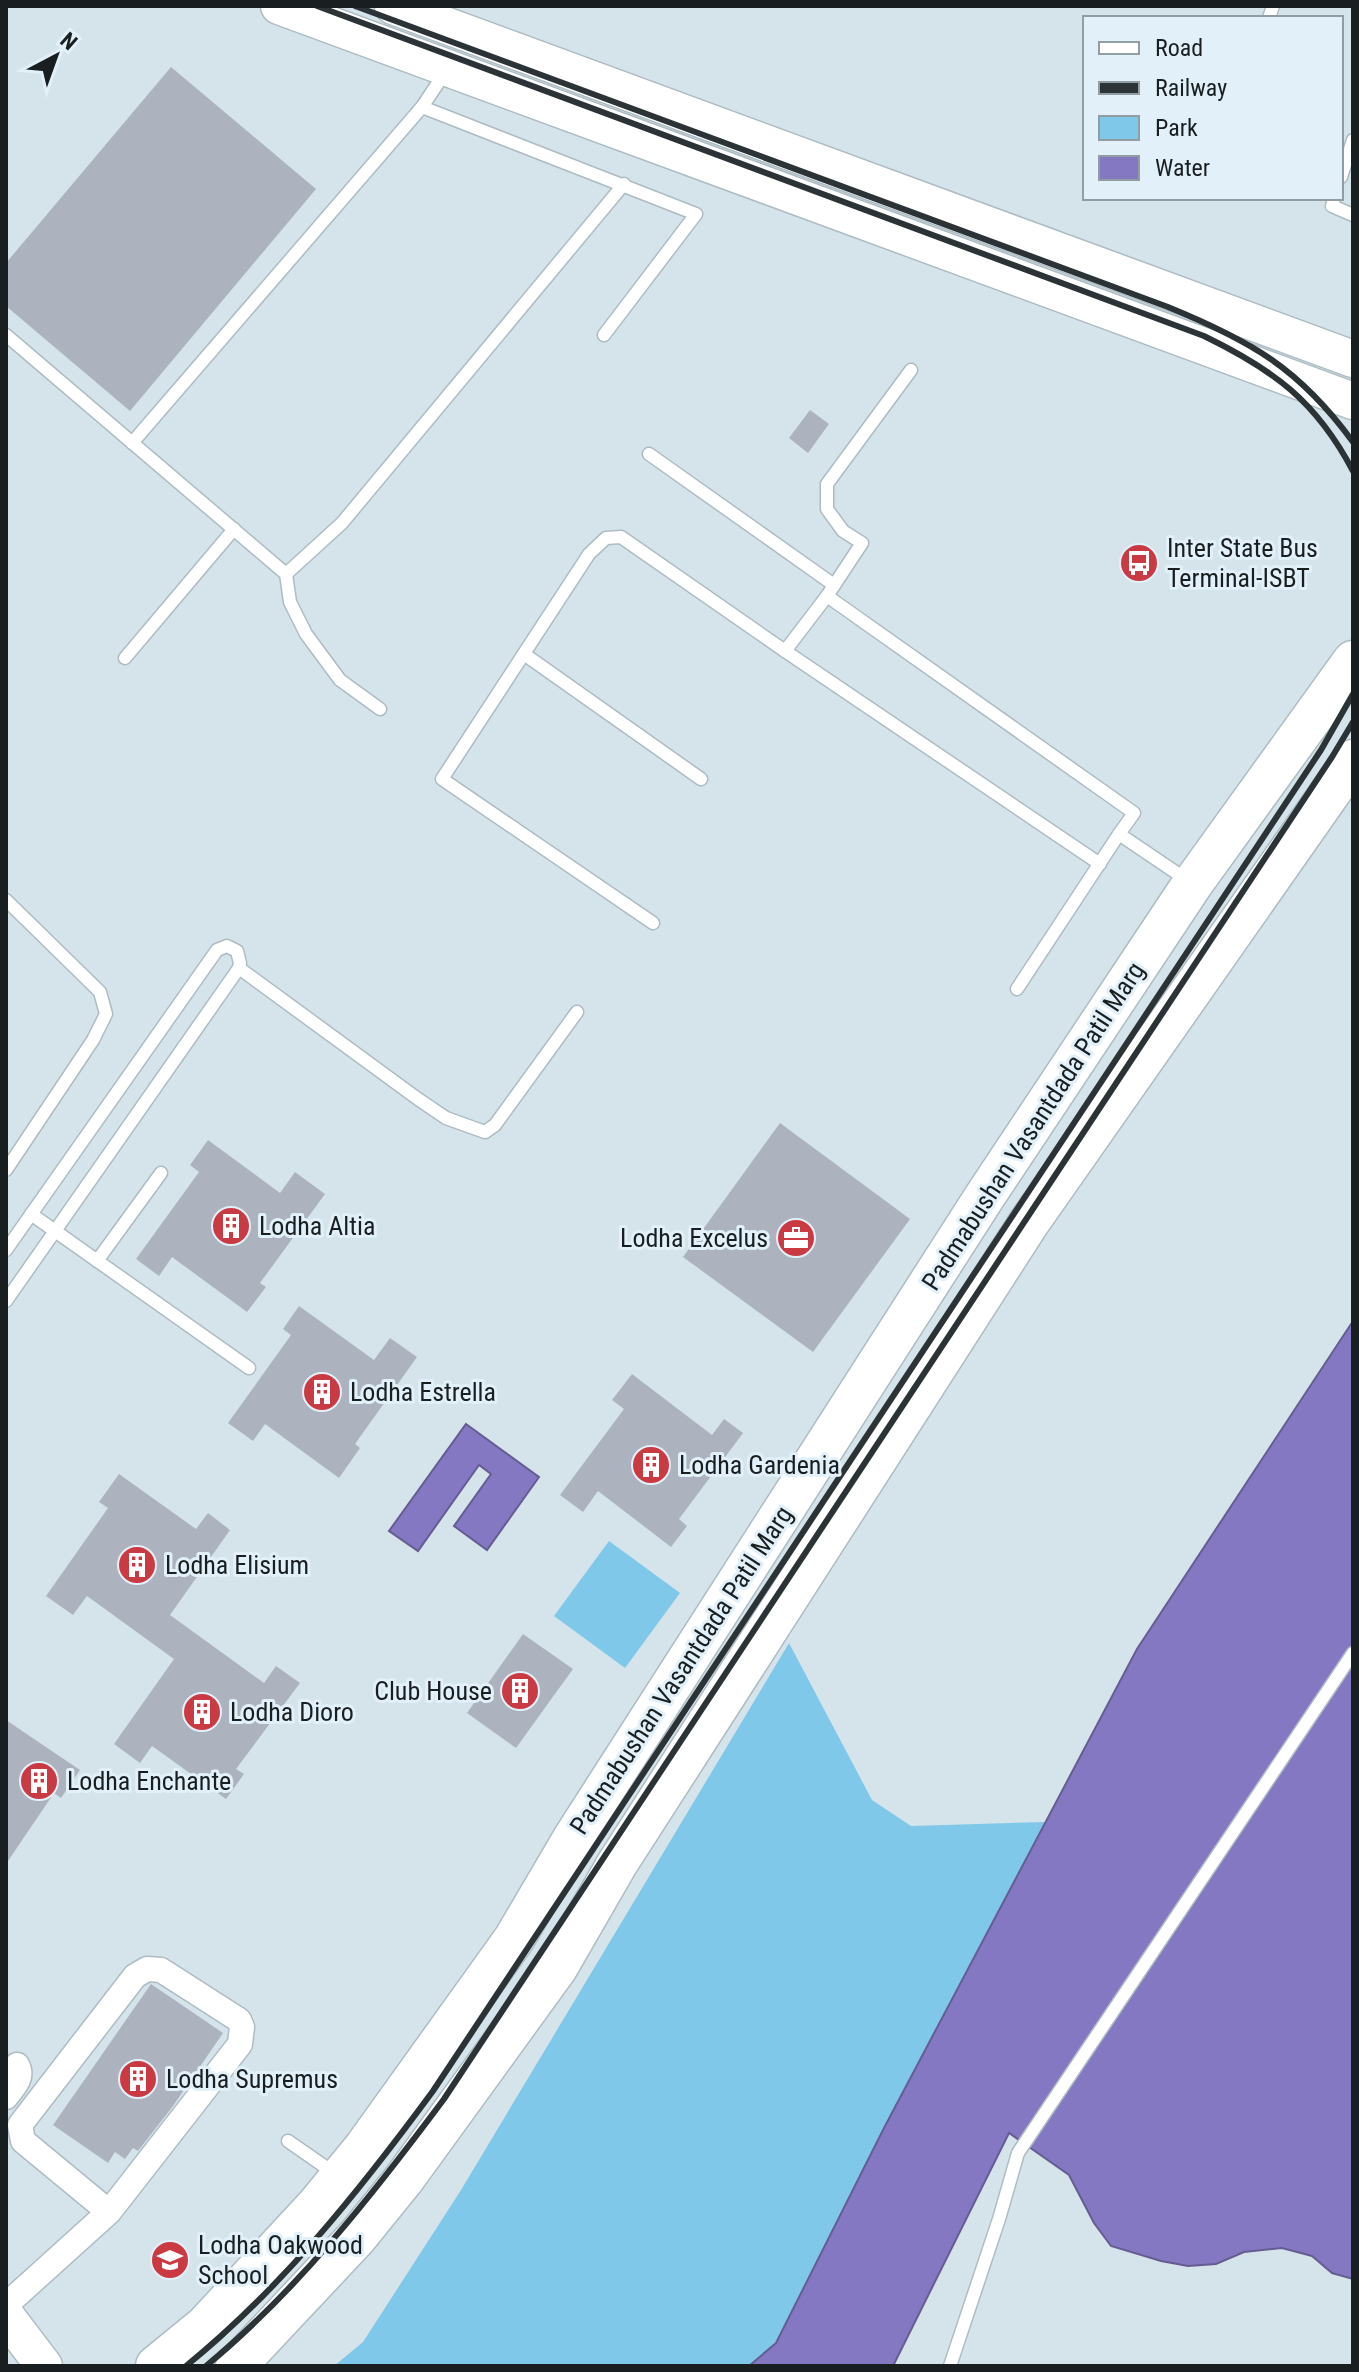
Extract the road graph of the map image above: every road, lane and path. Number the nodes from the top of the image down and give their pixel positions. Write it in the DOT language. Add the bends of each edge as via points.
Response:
graph roads {
  1 [pos="279,6"];
  2 [pos="393,6"];
  3 [pos="465,18"];
  4 [pos="448,69"];
  5 [pos="422,107"];
  6 [pos="1353,140"];
  7 [pos="1343,171"];
  8 [pos="624,184"];
  9 [pos="1334,200"];
  10 [pos="1353,215"];
  11 [pos="1165,291"];
  12 [pos="1153,329"];
  13 [pos="6,335"];
  14 [pos="604,335"];
  15 [pos="1353,359"];
  16 [pos="911,370"];
  17 [pos="1353,401"];
  18 [pos="132,443"];
  19 [pos="649,454"];
  20 [pos="234,529"];
  21 [pos="286,574"];
  22 [pos="831,590"];
  23 [pos="785,651"];
  24 [pos="524,654"];
  25 [pos="125,658"];
  26 [pos="1353,661"];
  27 [pos="380,709"];
  28 [pos="1353,760"];
  29 [pos="701,779"];
  30 [pos="1119,834"];
  31 [pos="1100,864"];
  32 [pos="1193,883"];
  33 [pos="6,900"];
  34 [pos="653,923"];
  35 [pos="239,968"];
  36 [pos="1017,989"];
  37 [pos="577,1012"];
  38 [pos="1091,1037"];
  39 [pos="1137,1069"];
  40 [pos="1058,1086"];
  41 [pos="1102,1119"];
  42 [pos="6,1170"];
  43 [pos="161,1173"];
  44 [pos="31,1214"];
  45 [pos="55,1231"];
  46 [pos="6,1250"];
  47 [pos="97,1261"];
  48 [pos="6,1301"];
  49 [pos="249,1368"];
  50 [pos="1353,1653"];
  51 [pos="17,2065"];
  52 [pos="6,2097"];
  53 [pos="288,2141"];
  54 [pos="340,2177"];
  55 [pos="109,2212"];
  56 [pos="6,2305"];
  57 [pos="6,2316"];
  58 [pos="44,2366"];
  59 [pos="156,2366"];
  60 [pos="236,2366"];
  61 [pos="950,2366"];
  1 -- 4 [label="main road"];
  2 -- 3 [label="main road"];
  3 -- 4 [label="main road"];
  3 -- 11 [label="main road"];
  4 -- 5 [label="lane"];
  4 -- 12 [label="main road"];
  5 -- 8 [label="lane"];
  5 -- 18 [label="lane"];
  6 -- 7 [label="lane"];
  8 -- 14 [label="lane" via="696,214"];
  8 -- 21 [label="lane" via="342,523"];
  9 -- 10 [label="lane" via="1332,206"];
  11 -- 12 [label="main road"];
  11 -- 15 [label="main road"];
  12 -- 17 [label="main road"];
  13 -- 18 [label="lane"];
  16 -- 22 [label="lane" via="827,484 827,509 843,531 862,543"];
  18 -- 20 [label="lane"];
  19 -- 22 [label="lane"];
  20 -- 21 [label="lane"];
  20 -- 25 [label="lane"];
  21 -- 27 [label="lane" via="290,602 306,634 340,680"];
  22 -- 23 [label="lane"];
  22 -- 30 [label="lane" via="1134,813"];
  23 -- 24 [label="lane" via="621,537 606,538 589,554"];
  23 -- 31 [label="lane"];
  24 -- 29 [label="lane"];
  24 -- 34 [label="lane" via="442,779"];
  26 -- 32 [label="main road, Padmabushan Vasantdada Patil Marg"];
  28 -- 39 [label="main road, Padmabushan Vasantdada Patil Marg"];
  30 -- 31 [label="lane"];
  30 -- 32 [label="lane"];
  31 -- 36 [label="lane"];
  32 -- 38 [label="main road, Padmabushan Vasantdada Patil Marg"];
  33 -- 42 [label="lane" via="100,992 106,1014"];
  35 -- 37 [label="lane" via="446,1118 485,1132"];
  35 -- 44 [label="lane" via="237,951 227,946 217,950"];
  35 -- 45 [label="lane"];
  38 -- 39 [label="main road"];
  38 -- 40 [label="main road, Padmabushan Vasantdada Patil Marg"];
  39 -- 41 [label="main road, Padmabushan Vasantdada Patil Marg"];
  40 -- 41 [label="main road"];
  40 -- 54 [label="main road, Padmabushan Vasantdada Patil Marg" via="574,1837 514,1939"];
  41 -- 60 [label="main road, Padmabushan Vasantdada Patil Marg" via="617,1864 557,1968 404,2179"];
  43 -- 47 [label="lane"];
  44 -- 45 [label="lane"];
  44 -- 46 [label="lane"];
  45 -- 47 [label="lane"];
  45 -- 48 [label="lane"];
  47 -- 49 [label="lane"];
  50 -- 61 [label="lane" via="1018,2153"];
  51 -- 52 [label="street" via="20,2078"];
  53 -- 54 [label="lane"];
  54 -- 59 [label="main road, Padmabushan Vasantdada Patil Marg" via="205,2326"];
  55 -- 55 [label="street" via="23,2141 20,2125 135,1976 147,1969 161,1970 239,2020 240,2044"];
  55 -- 56 [label="street"];
  57 -- 58 [label="main road"];
}
